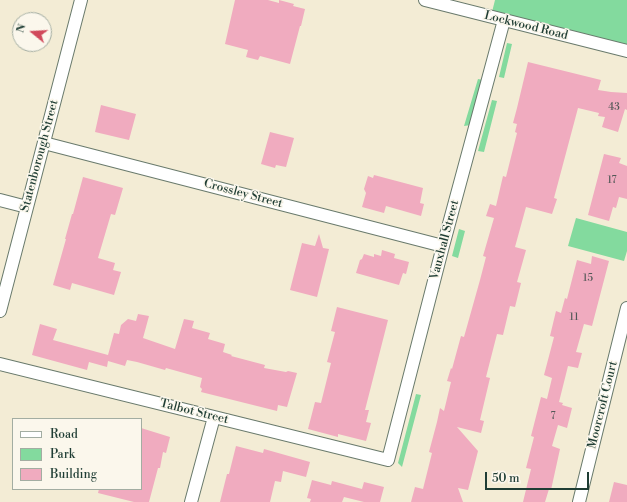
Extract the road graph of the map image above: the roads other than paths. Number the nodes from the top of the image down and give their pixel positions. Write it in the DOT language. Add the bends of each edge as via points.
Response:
graph roads {
  1 [pos="81,0"];
  2 [pos="425,0"];
  3 [pos="504,20"];
  4 [pos="627,51"];
  5 [pos="44,143"];
  6 [pos="0,200"];
  7 [pos="27,207"];
  8 [pos="443,246"];
  9 [pos="627,308"];
  10 [pos="0,311"];
  11 [pos="0,364"];
  12 [pos="214,417"];
  13 [pos="388,460"];
  14 [pos="191,502"];
  15 [pos="578,502"];
  1 -- 5 [label="street, Statenborough Street"];
  2 -- 3 [label="street, Lockwood Road"];
  3 -- 4 [label="street, Lockwood Road"];
  3 -- 8 [label="street, Vauxhall Street"];
  5 -- 7 [label="street, Statenborough Street"];
  5 -- 8 [label="street, Crossley Street"];
  6 -- 7 [label="street"];
  7 -- 10 [label="street, Statenborough Street"];
  8 -- 13 [label="street, Vauxhall Street"];
  9 -- 15 [label="street, Moorcroft Court"];
  11 -- 12 [label="street, Talbot Street"];
  12 -- 13 [label="street, Talbot Street"];
  12 -- 14 [label="street"];
}
